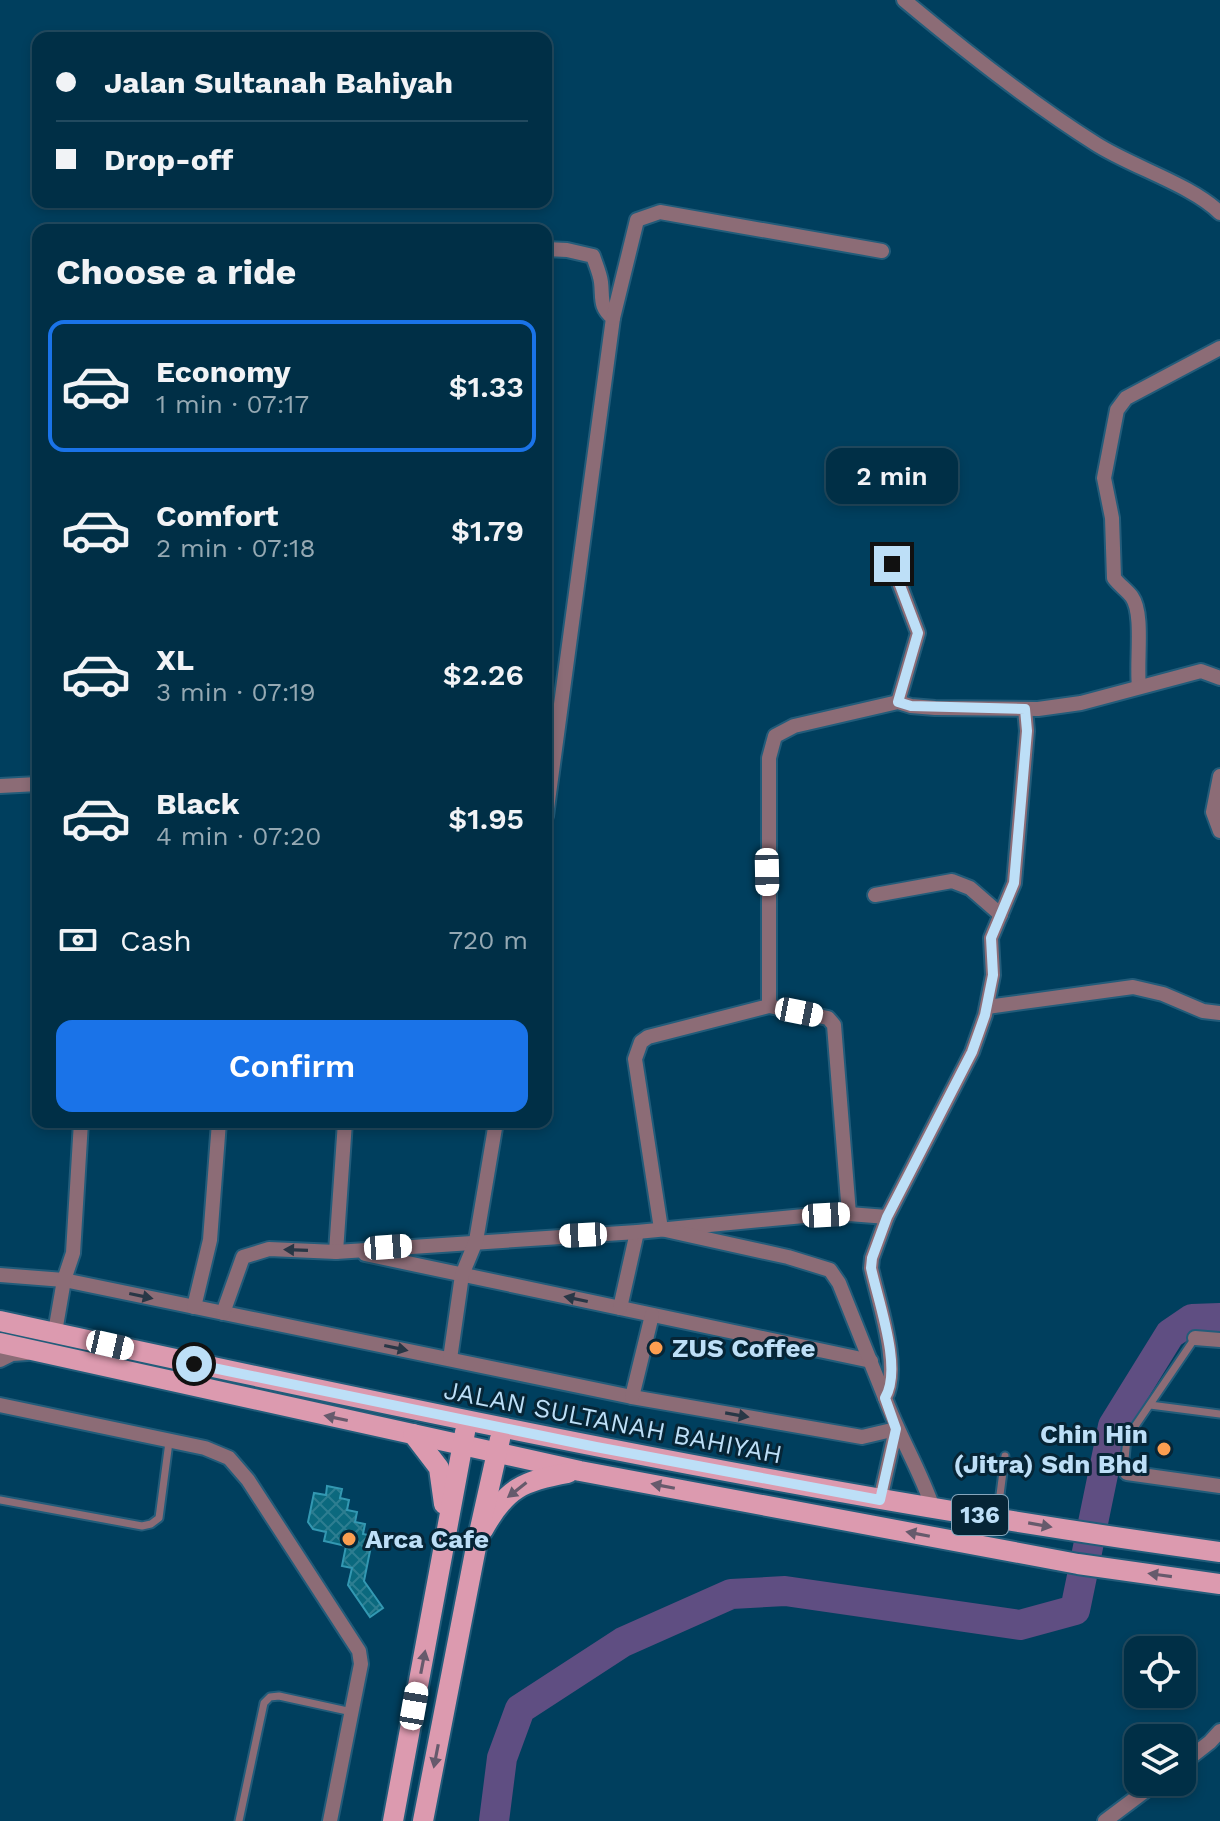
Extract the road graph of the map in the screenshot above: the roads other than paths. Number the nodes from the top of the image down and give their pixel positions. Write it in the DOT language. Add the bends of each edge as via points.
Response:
graph roads {
  1 [pos="904,0"];
  2 [pos="1220,213"];
  3 [pos="552,249"];
  4 [pos="882,251"];
  5 [pos="613,318"];
  6 [pos="1220,348"];
  7 [pos="892,564"];
  8 [pos="1220,678"];
  9 [pos="1139,687"];
  10 [pos="898,702"];
  11 [pos="1025,709"];
  12 [pos="552,756"];
  13 [pos="1220,776"];
  14 [pos="32,784"];
  15 [pos="0,786"];
  16 [pos="1220,831"];
  17 [pos="875,895"];
  18 [pos="1001,915"];
  19 [pos="769,1006"];
  20 [pos="987,1007"];
  21 [pos="1220,1013"];
  22 [pos="81,1128"];
  23 [pos="219,1128"];
  24 [pos="345,1128"];
  25 [pos="495,1128"];
  26 [pos="849,1214"];
  27 [pos="887,1217"];
  28 [pos="661,1229"];
  29 [pos="637,1232"];
  30 [pos="476,1241"];
  31 [pos="343,1251"];
  32 [pos="0,1275"];
  33 [pos="462,1275"];
  34 [pos="64,1280"];
  35 [pos="194,1307"];
  36 [pos="620,1308"];
  37 [pos="223,1313"];
  38 [pos="652,1315"];
  39 [pos="0,1321"];
  40 [pos="55,1332"];
  41 [pos="1195,1338"];
  42 [pos="1220,1340"];
  43 [pos="0,1343"];
  44 [pos="36,1352"];
  45 [pos="450,1359"];
  46 [pos="0,1360"];
  47 [pos="871,1361"];
  48 [pos="632,1397"];
  49 [pos="885,1398"];
  50 [pos="0,1405"];
  51 [pos="1150,1405"];
  52 [pos="1220,1414"];
  53 [pos="467,1420"];
  54 [pos="503,1428"];
  55 [pos="896,1429"];
  56 [pos="413,1434"];
  57 [pos="169,1439"];
  58 [pos="463,1445"];
  59 [pos="498,1453"];
  60 [pos="1005,1456"];
  61 [pos="580,1471"];
  62 [pos="1127,1473"];
  63 [pos="1220,1486"];
  64 [pos="0,1500"];
  65 [pos="880,1500"];
  66 [pos="933,1508"];
  67 [pos="997,1518"];
  68 [pos="446,1535"];
  69 [pos="477,1542"];
  70 [pos="1220,1552"];
  71 [pos="1220,1584"];
  72 [pos="352,1712"];
  73 [pos="1220,1731"];
  74 [pos="1196,1753"];
  75 [pos="1138,1796"];
  76 [pos="239,1821"];
  77 [pos="330,1821"];
  78 [pos="393,1821"];
  79 [pos="423,1821"];
  80 [pos="1105,1821"];
  1 -- 2 [label="street" via="1096,144 1201,197"];
  3 -- 5 [label="street" via="593,256 604,311"];
  4 -- 5 [label="street" via="660,212 637,220"];
  5 -- 12 [label="street"];
  6 -- 9 [label="street" via="1126,398 1117,410 1104,478 1114,578 1140,614"];
  7 -- 10 [label="street" via="918,633"];
  8 -- 9 [label="street" via="1201,671"];
  9 -- 11 [label="street" via="1081,703"];
  10 -- 11 [label="street"];
  10 -- 19 [label="street" via="794,726 775,736 768,773"];
  11 -- 18 [label="street" via="1014,883"];
  13 -- 16 [label="street" via="1213,812"];
  14 -- 15 [label="street"];
  17 -- 18 [label="street" via="952,881 970,888"];
  18 -- 20 [label="street" via="991,938 993,975"];
  19 -- 26 [label="street" via="832,1021"];
  19 -- 28 [label="street" via="641,1042 635,1063"];
  20 -- 21 [label="street" via="1133,987"];
  20 -- 27 [label="street" via="972,1052"];
  22 -- 34 [label="street" via="73,1253"];
  23 -- 35 [label="street" via="210,1240"];
  24 -- 31 [label="street"];
  25 -- 30 [label="street"];
  26 -- 27 [label="street"];
  26 -- 28 [label="street"];
  27 -- 49 [label="street" via="871,1268 892,1370"];
  28 -- 29 [label="street"];
  28 -- 47 [label="street" via="830,1270"];
  29 -- 30 [label="street"];
  29 -- 36 [label="street"];
  30 -- 31 [label="street"];
  30 -- 33 [label="street"];
  31 -- 33 [label="street"];
  31 -- 37 [label="street, one-way" via="269,1249 243,1257"];
  32 -- 34 [label="street"];
  36 -- 33 [label="street, one-way"];
  33 -- 45 [label="street"];
  34 -- 35 [label="street, one-way"];
  34 -- 40 [label="street"];
  35 -- 37 [label="street"];
  36 -- 38 [label="street"];
  37 -- 45 [label="street, one-way"];
  38 -- 47 [label="street"];
  38 -- 48 [label="street"];
  39 -- 40 [label="main road, JALAN SULTANAH BAHIYAH / 136"];
  40 -- 53 [label="main road, JALAN SULTANAH BAHIYAH / 136"];
  41 -- 42 [label="street"];
  41 -- 51 [label="lane"];
  43 -- 44 [label="main road, JALAN SULTANAH BAHIYAH / 136"];
  44 -- 46 [label="street"];
  56 -- 44 [label="main road, JALAN SULTANAH BAHIYAH / 136, one-way"];
  45 -- 48 [label="street"];
  47 -- 49 [label="street"];
  48 -- 55 [label="street, one-way" via="862,1437"];
  49 -- 55 [label="street"];
  50 -- 57 [label="street"];
  51 -- 52 [label="lane"];
  51 -- 62 [label="lane" via="1127,1438"];
  53 -- 54 [label="main road, JALAN SULTANAH BAHIYAH / 136"];
  53 -- 58 [label="main road"];
  54 -- 59 [label="main road"];
  54 -- 65 [label="main road, JALAN SULTANAH BAHIYAH / 136"];
  55 -- 65 [label="street"];
  55 -- 66 [label="street"];
  56 -- 58 [label="main road, JALAN SULTANAH BAHIYAH / 136"];
  56 -- 68 [label="main road" via="439,1468"];
  57 -- 64 [label="lane" via="159,1518 151,1524"];
  57 -- 72 [label="street" via="229,1458 248,1480 359,1651"];
  58 -- 59 [label="main road, JALAN SULTANAH BAHIYAH / 136"];
  58 -- 68 [label="main road"];
  59 -- 61 [label="main road, JALAN SULTANAH BAHIYAH / 136"];
  59 -- 69 [label="main road"];
  60 -- 67 [label="lane"];
  61 -- 69 [label="main road, one-way" via="521,1484"];
  71 -- 61 [label="main road, JALAN SULTANAH BAHIYAH / 136, one-way" via="1078,1564"];
  62 -- 63 [label="street"];
  65 -- 66 [label="main road, JALAN SULTANAH BAHIYAH / 136"];
  66 -- 67 [label="main road, JALAN SULTANAH BAHIYAH / 136"];
  67 -- 70 [label="main road, JALAN SULTANAH BAHIYAH / 136, one-way"];
  78 -- 68 [label="main road, one-way"];
  69 -- 79 [label="main road, one-way"];
  72 -- 76 [label="lane" via="270,1697 264,1703"];
  72 -- 77 [label="street"];
  73 -- 74 [label="street"];
  75 -- 80 [label="street"];
}
